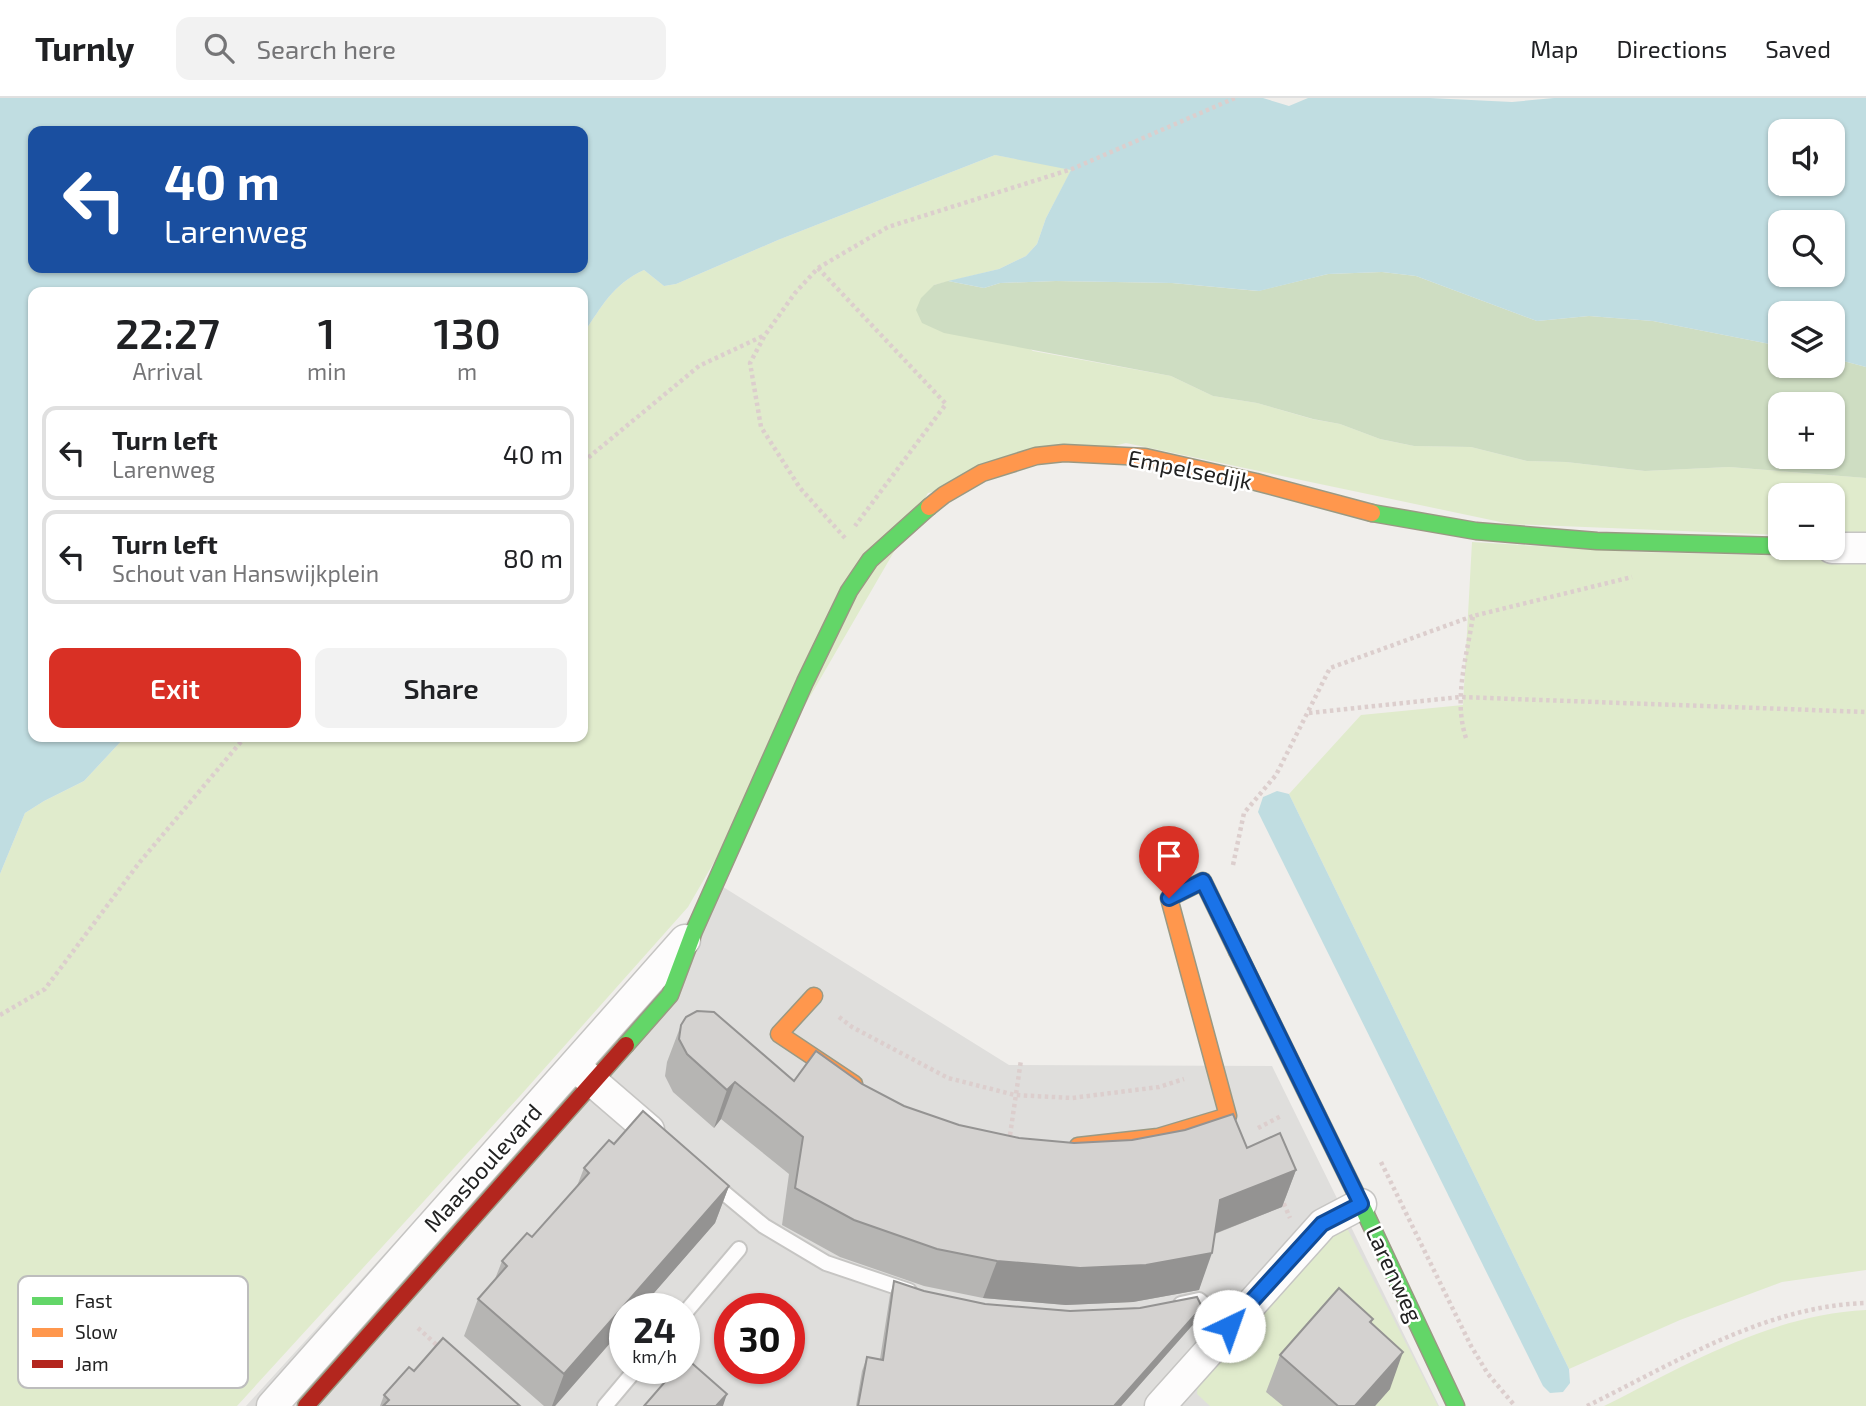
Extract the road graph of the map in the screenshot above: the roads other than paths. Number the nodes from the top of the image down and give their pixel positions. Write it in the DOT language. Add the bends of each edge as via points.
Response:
graph roads {
  1 [pos="1768,546"];
  2 [pos="1845,548"];
  3 [pos="1866,548"];
  4 [pos="729,853"];
  5 [pos="694,931"];
  6 [pos="814,996"];
  7 [pos="583,1074"];
  8 [pos="864,1091"];
  9 [pos="654,1134"];
  10 [pos="1058,1145"];
  11 [pos="701,1174"];
  12 [pos="1361,1204"];
  13 [pos="739,1249"];
  14 [pos="700,1295"];
  15 [pos="920,1295"];
  16 [pos="1160,1307"];
  17 [pos="1229,1326"];
  18 [pos="1437,1365"];
  19 [pos="624,1384"];
  20 [pos="1176,1401"];
  21 [pos="272,1406"];
  22 [pos="306,1406"];
  23 [pos="605,1406"];
  24 [pos="1456,1406"];
  25 [pos="1472,1406"];
  1 -- 4 [label="street, Empelsedijk" via="1597,541 1476,531 1366,512 1145,457 1065,453 1023,459 982,473 944,495 870,560 816,660"];
  2 -- 3 [label="street"];
  4 -- 5 [label="street, Maasboulevard"];
  5 -- 7 [label="street, Maasboulevard"];
  6 -- 8 [label="street" via="779,1034"];
  7 -- 9 [label="street"];
  7 -- 21 [label="street, Maasboulevard"];
  7 -- 22 [label="street, Maasboulevard"];
  10 -- 12 [label="street, Larenweg" via="1158,1137 1228,1116 1169,898 1203,881"];
  11 -- 15 [label="lane" via="764,1226 826,1263"];
  12 -- 17 [label="street" via="1322,1224"];
  12 -- 18 [label="street, Larenweg"];
  13 -- 14 [label="lane"];
  16 -- 17 [label="lane" via="1199,1300"];
  17 -- 20 [label="street"];
  18 -- 24 [label="street, Larenweg"];
  18 -- 25 [label="street, Larenweg"];
  19 -- 23 [label="lane"];
}
